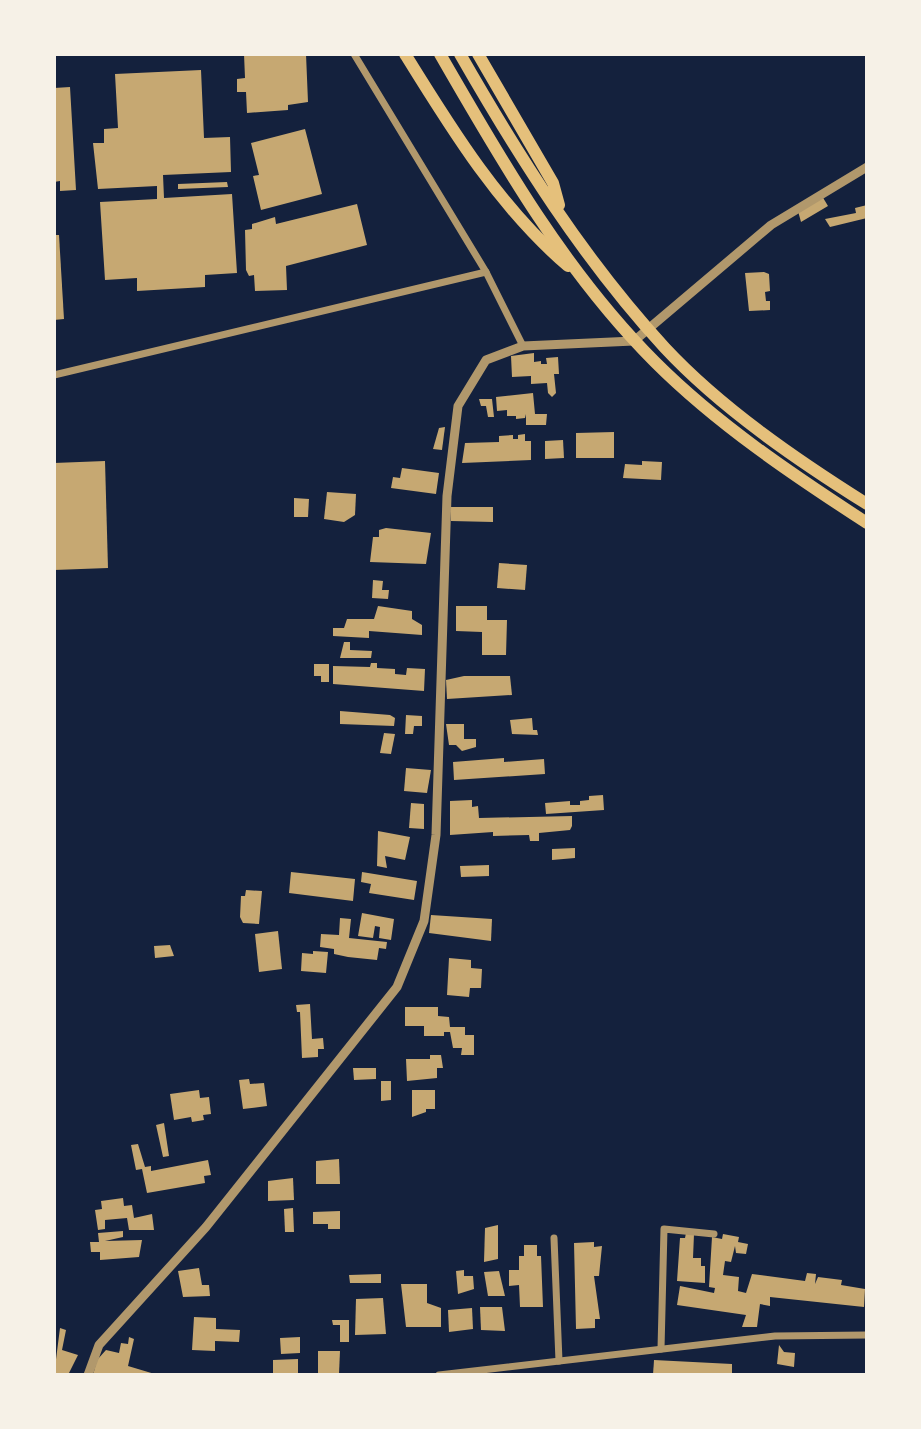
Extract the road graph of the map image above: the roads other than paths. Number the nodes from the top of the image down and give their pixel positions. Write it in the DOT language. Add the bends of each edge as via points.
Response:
graph roads {
  1 [pos="354,54"];
  2 [pos="405,54"];
  3 [pos="440,54"];
  4 [pos="460,54"];
  5 [pos="478,54"];
  6 [pos="867,167"];
  7 [pos="561,216"];
  8 [pos="486,272"];
  9 [pos="581,278"];
  10 [pos="523,346"];
  11 [pos="54,375"];
  12 [pos="867,504"];
  13 [pos="867,523"];
  14 [pos="714,1234"];
  15 [pos="554,1238"];
  16 [pos="867,1335"];
  17 [pos="661,1349"];
  18 [pos="559,1361"];
  19 [pos="88,1375"];
  20 [pos="439,1375"];
  1 -- 8 [label="street"];
  2 -- 9 [label="highway" via="451,129 506,203 534,238"];
  3 -- 9 [label="highway"];
  4 -- 7 [label="highway"];
  5 -- 7 [label="highway" via="553,183"];
  6 -- 10 [label="street" via="771,225 634,341"];
  7 -- 12 [label="highway" via="594,265 666,350 763,431"];
  8 -- 10 [label="street"];
  8 -- 11 [label="street"];
  9 -- 13 [label="highway" via="655,362 754,445"];
  10 -- 19 [label="street" via="486,360 458,406 447,496 436,835 424,921 397,987 206,1227 99,1345"];
  14 -- 17 [label="street" via="664,1229"];
  15 -- 18 [label="street"];
  16 -- 17 [label="street" via="775,1336"];
  17 -- 18 [label="street"];
  18 -- 20 [label="street"];
}
